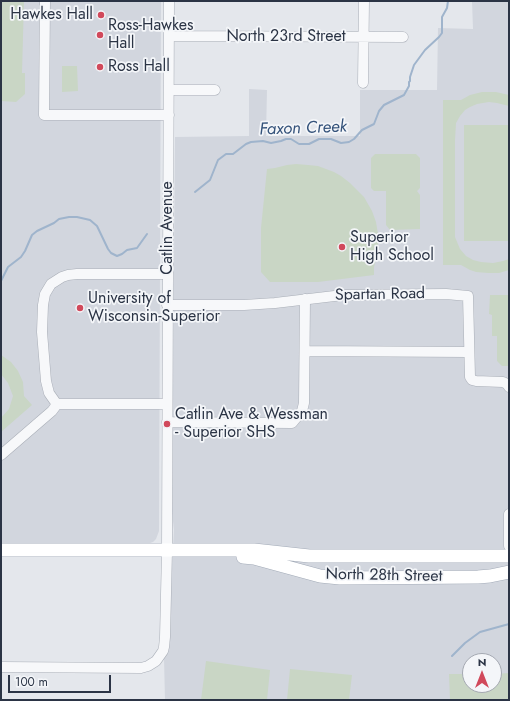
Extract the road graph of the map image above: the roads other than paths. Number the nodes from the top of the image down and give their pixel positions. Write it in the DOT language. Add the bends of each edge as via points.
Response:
graph roads {
  1 [pos="45,1"];
  2 [pos="169,1"];
  3 [pos="364,1"];
  4 [pos="169,36"];
  5 [pos="363,37"];
  6 [pos="403,37"];
  7 [pos="363,83"];
  8 [pos="169,90"];
  9 [pos="215,90"];
  10 [pos="169,115"];
  11 [pos="168,274"];
  12 [pos="305,299"];
  13 [pos="167,305"];
  14 [pos="305,351"];
  15 [pos="469,352"];
  16 [pos="509,387"];
  17 [pos="56,403"];
  18 [pos="167,404"];
  19 [pos="167,422"];
  20 [pos="1,455"];
  21 [pos="509,514"];
  22 [pos="509,546"];
  23 [pos="1,550"];
  24 [pos="167,551"];
  25 [pos="384,556"];
  26 [pos="509,556"];
  27 [pos="509,572"];
  28 [pos="400,578"];
  29 [pos="1,667"];
  1 -- 10 [label="street" via="44,115"];
  2 -- 4 [label="street, Catlin Avenue"];
  3 -- 5 [label="street"];
  4 -- 5 [label="street, North 23rd Street"];
  4 -- 8 [label="street, Catlin Avenue"];
  5 -- 6 [label="street, North 23rd Street"];
  5 -- 7 [label="street"];
  8 -- 9 [label="street"];
  8 -- 10 [label="street, Catlin Avenue"];
  10 -- 11 [label="street, Catlin Avenue"];
  11 -- 13 [label="street, Catlin Avenue"];
  11 -- 17 [label="street" via="73,274 59,278 49,286 43,300 42,334 45,376 50,394"];
  12 -- 13 [label="street, Spartan Road" via="240,305"];
  12 -- 14 [label="street"];
  12 -- 15 [label="street, Spartan Road" via="343,295 468,296"];
  13 -- 18 [label="street, Catlin Avenue"];
  14 -- 15 [label="street"];
  14 -- 19 [label="street" via="303,406 292,423"];
  15 -- 16 [label="street, Spartan Road" via="471,379 476,382 503,382"];
  17 -- 18 [label="street" via="141,408"];
  17 -- 20 [label="street" via="53,409"];
  18 -- 19 [label="street, Catlin Avenue"];
  19 -- 24 [label="street, Catlin Avenue"];
  21 -- 22 [label="street"];
  23 -- 24 [label="main road, North 28th Street"];
  24 -- 25 [label="main road, North 28th Street" via="254,550 309,556"];
  24 -- 28 [label="main road, North 28th Street" via="179,556 254,558 331,577"];
  24 -- 29 [label="street, Catlin Avenue" via="165,642 163,651 153,664 136,668"];
  25 -- 26 [label="main road, North 28th Street"];
  25 -- 28 [label="main road" via="378,561 380,570 387,576"];
  27 -- 28 [label="main road, North 28th Street" via="478,577"];
}
